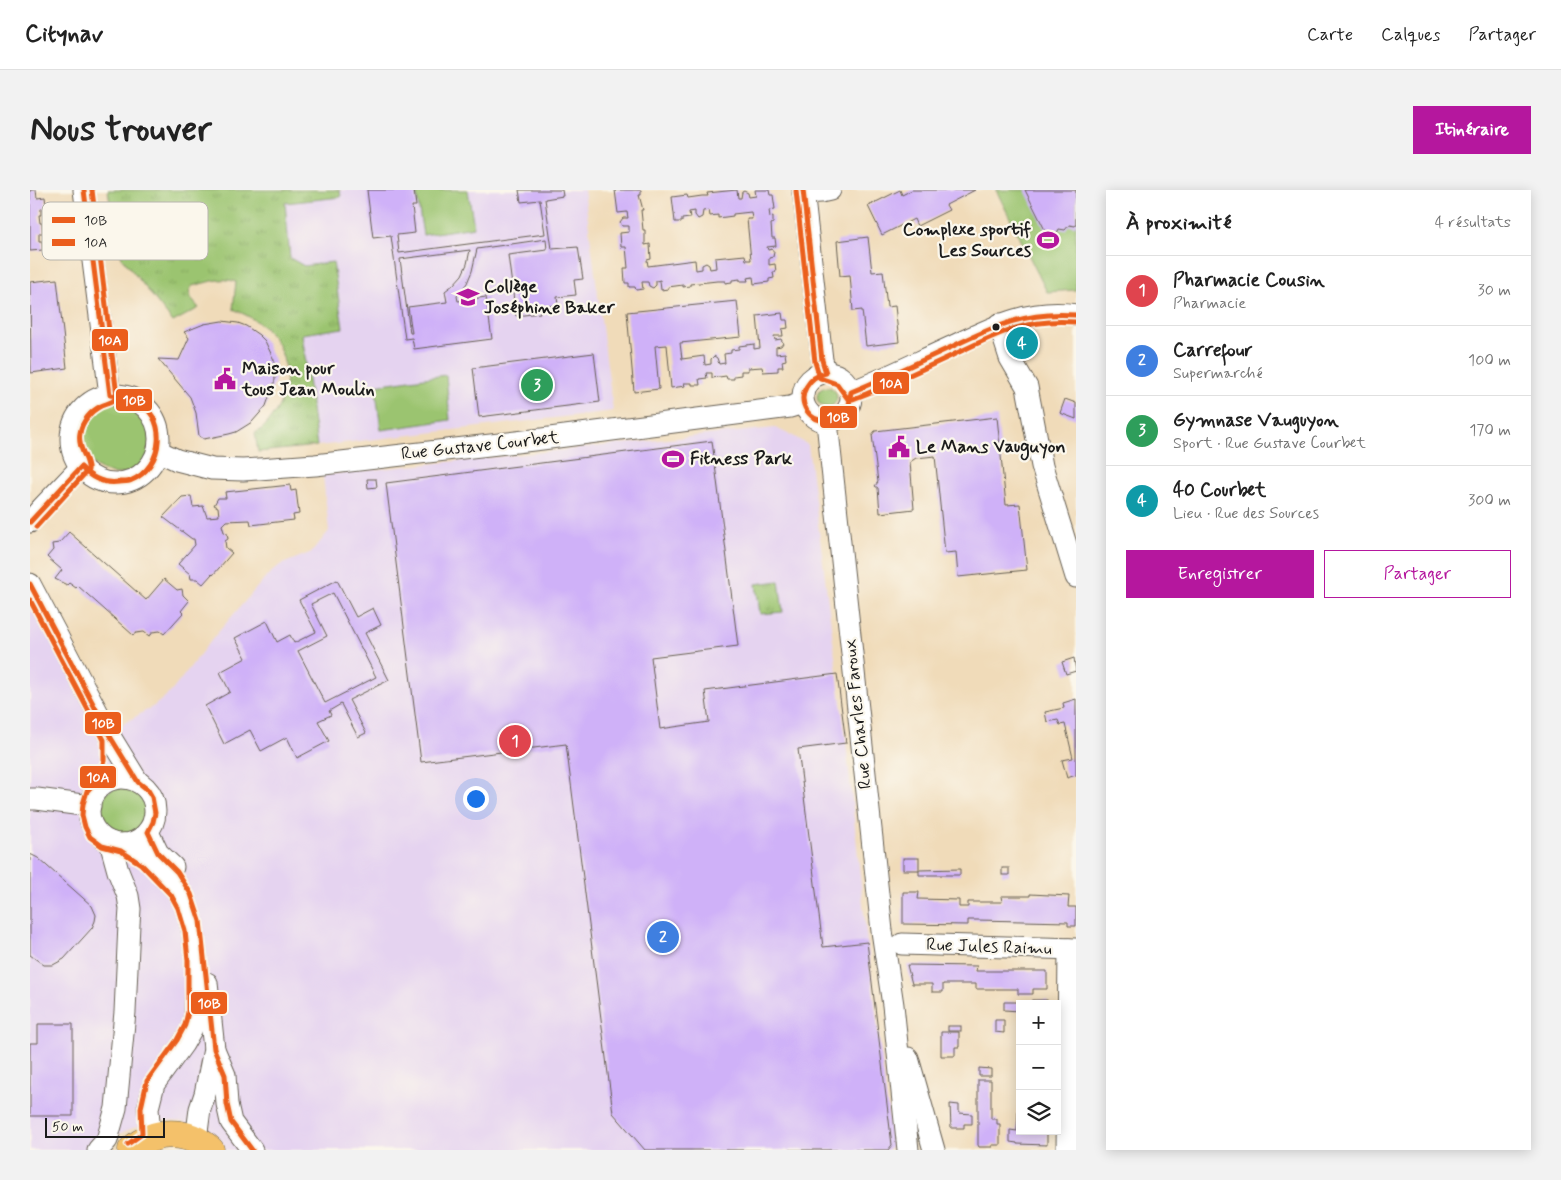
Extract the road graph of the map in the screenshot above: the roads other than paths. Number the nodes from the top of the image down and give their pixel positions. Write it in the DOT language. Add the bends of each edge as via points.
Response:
graph roads {
  1 [pos="830,190"];
  2 [pos="803,191"];
  3 [pos="93,260"];
  4 [pos="1076,314"];
  5 [pos="999,324"];
  6 [pos="826,373"];
  7 [pos="851,392"];
  8 [pos="110,395"];
  9 [pos="803,403"];
  10 [pos="828,422"];
  11 [pos="158,450"];
  12 [pos="81,467"];
  13 [pos="30,522"];
  14 [pos="1076,577"];
  15 [pos="30,584"];
  16 [pos="111,738"];
  17 [pos="138,782"];
  18 [pos="104,784"];
  19 [pos="30,799"];
  20 [pos="90,806"];
  21 [pos="148,832"];
  22 [pos="117,843"];
  23 [pos="902,944"];
  24 [pos="1073,949"];
  25 [pos="893,1005"];
  26 [pos="214,1049"];
  27 [pos="141,1144"];
  28 [pos="203,1145"];
  29 [pos="98,1150"];
  30 [pos="252,1150"];
  31 [pos="908,1150"];
  32 [pos="934,1150"];
  33 [pos="1067,1150"];
  1 -- 2 [label="street"];
  2 -- 6 [label="street"];
  3 -- 8 [label="street"];
  4 -- 5 [label="street" via="1029,315"];
  5 -- 7 [label="street"];
  5 -- 14 [label="street" via="1010,358 1027,387 1042,466"];
  6 -- 7 [label="street" via="847,382"];
  6 -- 9 [label="street" via="812,378 807,384"];
  7 -- 10 [label="street" via="847,411 837,420"];
  8 -- 11 [label="street" via="133,399 151,413 157,424"];
  8 -- 12 [label="street" via="92,402 75,420 71,436 73,451"];
  9 -- 10 [label="street" via="813,417"];
  9 -- 11 [label="street, Rue Gustave Courbet" via="542,439 314,465 212,469 177,460"];
  10 -- 25 [label="street, Rue Charles Faroux" via="882,930"];
  11 -- 12 [label="street" via="146,471 124,482 93,478"];
  12 -- 13 [label="street"];
  15 -- 16 [label="street"];
  16 -- 17 [label="street"];
  16 -- 18 [label="street" via="111,762"];
  17 -- 18 [label="street" via="121,778"];
  17 -- 21 [label="street" via="148,790 154,804 154,818"];
  18 -- 20 [label="street" via="93,795"];
  19 -- 20 [label="street"];
  20 -- 22 [label="street" via="94,828 100,836"];
  21 -- 22 [label="street" via="136,841"];
  21 -- 26 [label="street" via="158,853 192,894 200,921"];
  22 -- 27 [label="street" via="146,858 177,891 192,929 196,960 192,1028 154,1084"];
  22 -- 29 [label="street" via="118,871 128,896 130,916 125,1012 116,1108 107,1140"];
  23 -- 24 [label="street, Rue Jules Raimu"];
  24 -- 33 [label="street"];
  25 -- 31 [label="street, Rue Charles Faroux"];
  25 -- 32 [label="street, Rue Charles Faroux"];
  26 -- 28 [label="street" via="200,1109"];
  26 -- 30 [label="street" via="225,1075 231,1122"];
  27 -- 28 [label="main road" via="159,1135 173,1134"];
}
